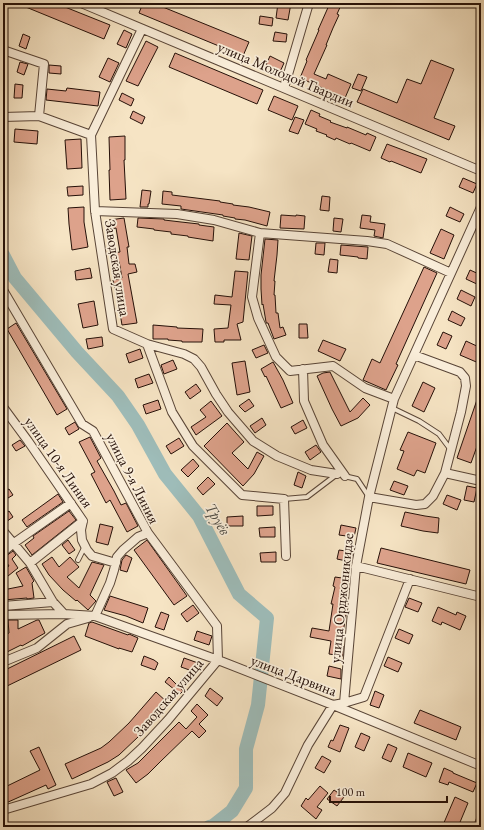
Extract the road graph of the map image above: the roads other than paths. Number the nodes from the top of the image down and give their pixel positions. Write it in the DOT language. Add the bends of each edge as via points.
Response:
graph roads {
  1 [pos="81,3"];
  2 [pos="309,3"];
  3 [pos="142,29"];
  4 [pos="3,50"];
  5 [pos="284,88"];
  6 [pos="39,116"];
  7 [pos="3,117"];
  8 [pos="91,135"];
  9 [pos="481,171"];
  10 [pos="481,207"];
  11 [pos="95,211"];
  12 [pos="260,233"];
  13 [pos="451,273"];
  14 [pos="3,290"];
  15 [pos="147,344"];
  16 [pos="414,355"];
  17 [pos="303,369"];
  18 [pos="394,399"];
  19 [pos="3,407"];
  20 [pos="392,408"];
  21 [pos="451,450"];
  22 [pos="445,473"];
  23 [pos="341,475"];
  24 [pos="481,481"];
  25 [pos="369,497"];
  26 [pos="284,499"];
  27 [pos="71,504"];
  28 [pos="83,521"];
  29 [pos="3,531"];
  30 [pos="148,533"];
  31 [pos="14,543"];
  32 [pos="84,546"];
  33 [pos="3,552"];
  34 [pos="286,556"];
  35 [pos="78,560"];
  36 [pos="30,563"];
  37 [pos="116,563"];
  38 [pos="356,566"];
  39 [pos="410,579"];
  40 [pos="481,597"];
  41 [pos="53,602"];
  42 [pos="3,606"];
  43 [pos="64,614"];
  44 [pos="3,615"];
  45 [pos="95,616"];
  46 [pos="218,660"];
  47 [pos="3,662"];
  48 [pos="344,703"];
  49 [pos="333,705"];
  50 [pos="481,766"];
  51 [pos="3,810"];
  52 [pos="481,819"];
  53 [pos="246,827"];
  54 [pos="478,827"];
  1 -- 3 [label="street, улица Молодой Гвардии"];
  2 -- 5 [label="street"];
  3 -- 5 [label="street, улица Молодой Гвардии"];
  3 -- 8 [label="street, Заводская улица"];
  4 -- 6 [label="street" via="44,64"];
  5 -- 9 [label="street, улица Молодой Гвардии"];
  6 -- 7 [label="street"];
  6 -- 8 [label="street"];
  8 -- 11 [label="street, Заводская улица"];
  10 -- 13 [label="street, улица Орджоникидзе"];
  11 -- 12 [label="street" via="177,214 214,220"];
  11 -- 15 [label="street, Заводская улица" via="113,329"];
  12 -- 13 [label="street" via="387,244"];
  12 -- 17 [label="street" via="252,297 258,318 276,357 290,371"];
  13 -- 16 [label="street, улица Орджоникидзе"];
  14 -- 30 [label="street, улица 9-я Линия" via="82,424 93,431"];
  15 -- 23 [label="street" via="194,359 228,412 253,441 277,456 311,470"];
  15 -- 26 [label="street" via="172,412 193,446 242,495"];
  16 -- 18 [label="street, улица Орджоникидзе"];
  16 -- 21 [label="street" via="460,372 465,378 461,412"];
  17 -- 18 [label="street" via="333,366 365,388"];
  17 -- 23 [label="street" via="304,401"];
  18 -- 20 [label="street, улица Орджоникидзе"];
  19 -- 27 [label="street, улица 10-я Линия"];
  20 -- 21 [label="lane" via="439,434"];
  20 -- 25 [label="street, улица Орджоникидзе"];
  21 -- 22 [label="street"];
  22 -- 24 [label="street"];
  22 -- 25 [label="street" via="433,496 425,504 416,505"];
  23 -- 25 [label="lane" via="357,479"];
  23 -- 26 [label="lane" via="307,497"];
  25 -- 38 [label="street, улица Орджоникидзе"];
  26 -- 34 [label="street"];
  27 -- 28 [label="street, улица 10-я Линия"];
  27 -- 31 [label="street"];
  28 -- 32 [label="street, улица 10-я Линия" via="81,530"];
  28 -- 36 [label="street"];
  29 -- 31 [label="street"];
  30 -- 37 [label="street, улица 9-я Линия" via="138,537 123,550 116,558"];
  30 -- 46 [label="street, Заводская улица" via="217,626"];
  31 -- 33 [label="street"];
  31 -- 36 [label="street"];
  32 -- 35 [label="lane"];
  32 -- 37 [label="street" via="92,556"];
  36 -- 41 [label="street"];
  37 -- 45 [label="street, улица 9-я Линия"];
  38 -- 39 [label="street"];
  38 -- 48 [label="street, улица Орджоникидзе"];
  39 -- 40 [label="street"];
  39 -- 48 [label="street" via="364,697"];
  41 -- 42 [label="street"];
  41 -- 43 [label="street"];
  43 -- 44 [label="street, улица Дарвина"];
  43 -- 45 [label="street, улица Дарвина"];
  45 -- 46 [label="street, улица Дарвина"];
  45 -- 47 [label="street" via="67,624 37,648"];
  46 -- 49 [label="street, улица Дарвина"];
  46 -- 51 [label="street, Заводская улица" via="142,748 112,773 91,784"];
  48 -- 49 [label="street"];
  49 -- 50 [label="street, улица Дарвина"];
  49 -- 53 [label="street" via="308,745 285,793 272,808"];
  52 -- 54 [label="street"];
}
